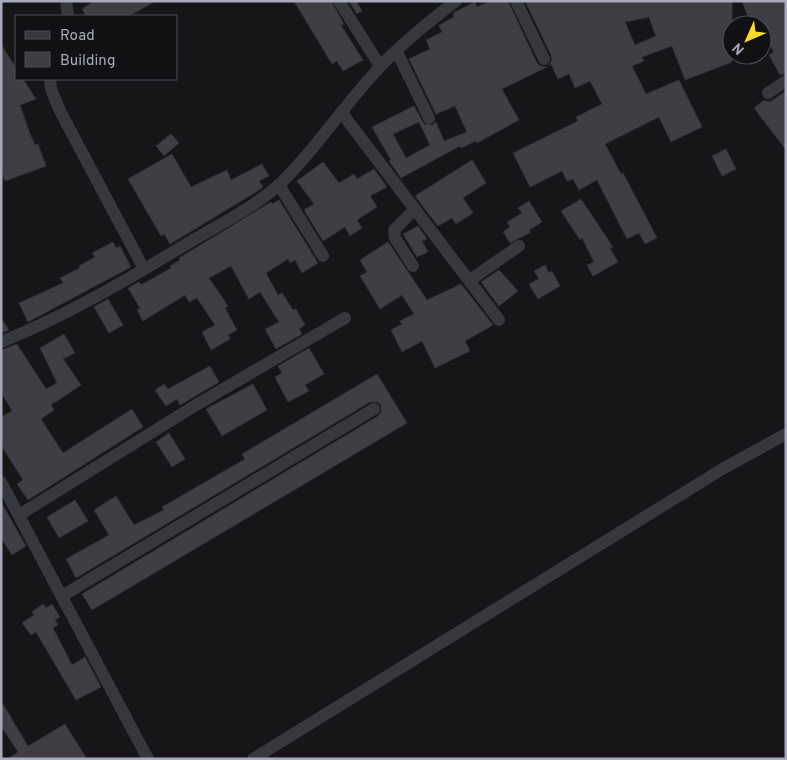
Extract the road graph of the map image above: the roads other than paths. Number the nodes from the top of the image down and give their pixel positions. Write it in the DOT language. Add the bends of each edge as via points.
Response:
graph roads {
  1 [pos="66,1"];
  2 [pos="339,1"];
  3 [pos="456,1"];
  4 [pos="516,1"];
  5 [pos="68,15"];
  6 [pos="397,52"];
  7 [pos="544,59"];
  8 [pos="380,66"];
  9 [pos="50,80"];
  10 [pos="786,81"];
  11 [pos="768,92"];
  12 [pos="341,112"];
  13 [pos="430,118"];
  14 [pos="279,185"];
  15 [pos="415,209"];
  16 [pos="519,246"];
  17 [pos="323,256"];
  18 [pos="413,266"];
  19 [pos="144,269"];
  20 [pos="470,280"];
  21 [pos="345,318"];
  22 [pos="499,320"];
  23 [pos="1,342"];
  24 [pos="374,409"];
  25 [pos="786,434"];
  26 [pos="1,482"];
  27 [pos="19,515"];
  28 [pos="62,596"];
  29 [pos="148,759"];
  30 [pos="253,759"];
  1 -- 5 [label="street"];
  2 -- 8 [label="street"];
  3 -- 6 [label="street"];
  4 -- 7 [label="street"];
  6 -- 8 [label="street"];
  6 -- 13 [label="street"];
  8 -- 12 [label="street"];
  9 -- 19 [label="street" via="60,111"];
  10 -- 11 [label="street"];
  12 -- 14 [label="street" via="314,150"];
  12 -- 15 [label="street"];
  14 -- 17 [label="street"];
  14 -- 19 [label="street" via="254,204"];
  15 -- 18 [label="street" via="394,230 395,238"];
  15 -- 20 [label="street"];
  16 -- 20 [label="street"];
  19 -- 23 [label="street" via="28,332"];
  20 -- 22 [label="street"];
  21 -- 27 [label="street" via="196,404"];
  24 -- 28 [label="street"];
  25 -- 30 [label="street" via="724,468"];
  26 -- 27 [label="street"];
  27 -- 28 [label="street"];
  28 -- 29 [label="street"];
}
